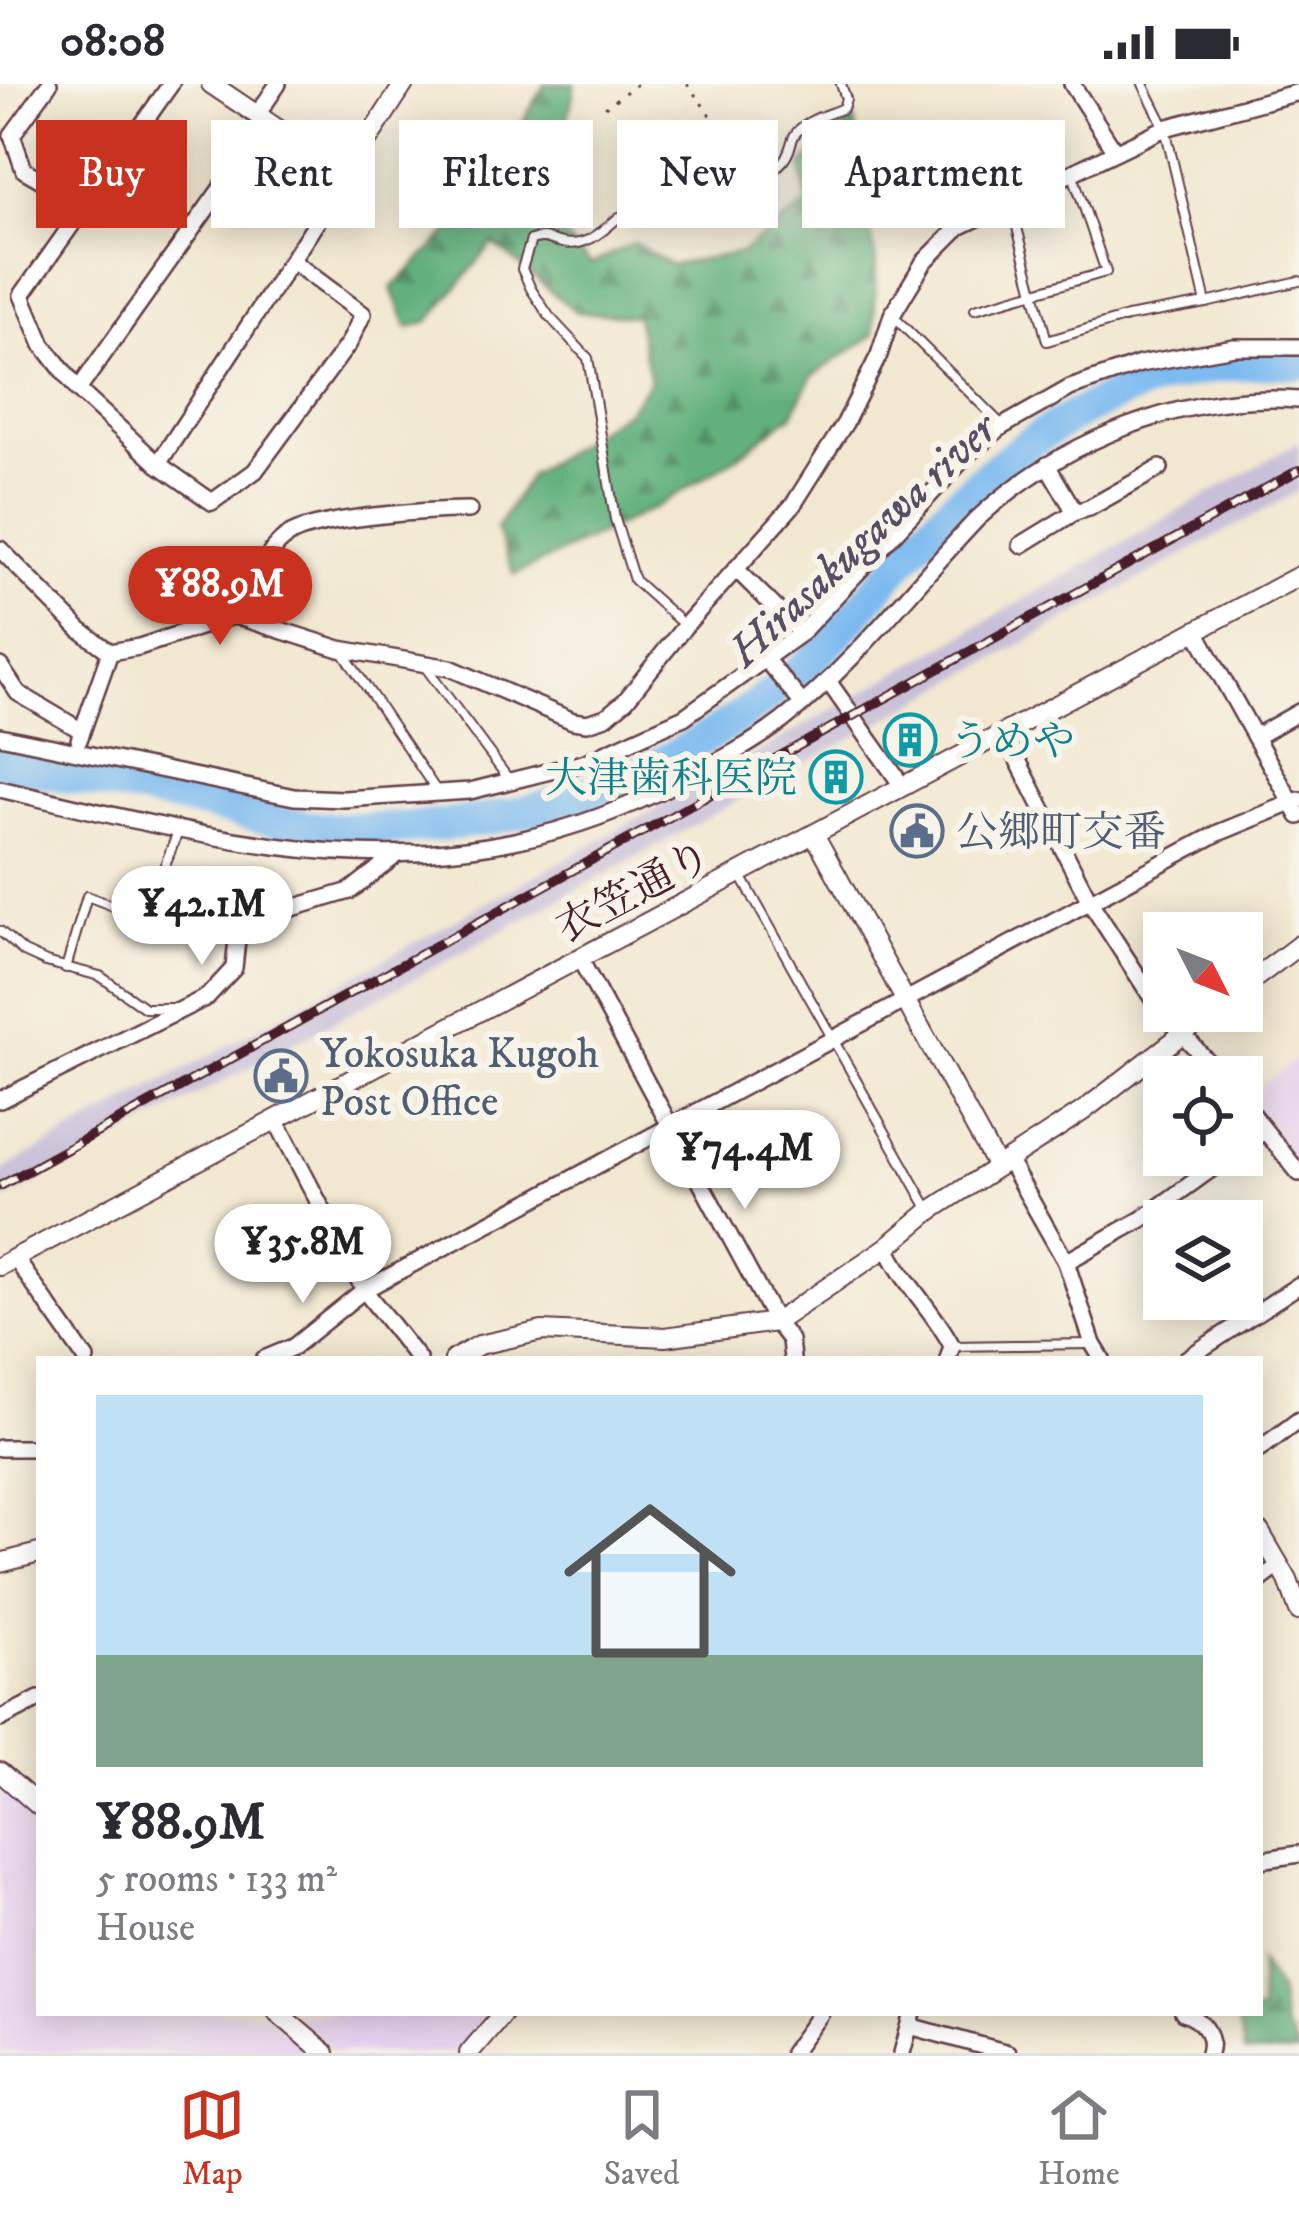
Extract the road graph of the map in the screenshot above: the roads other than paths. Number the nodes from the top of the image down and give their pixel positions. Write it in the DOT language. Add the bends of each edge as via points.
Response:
graph roads {
  1 [pos="49,84"];
  2 [pos="171,84"];
  3 [pos="211,84"];
  4 [pos="278,84"];
  5 [pos="404,84"];
  6 [pos="841,84"];
  7 [pos="1072,84"];
  8 [pos="1143,84"];
  9 [pos="1299,92"];
  10 [pos="263,119"];
  11 [pos="145,120"];
  12 [pos="1165,128"];
  13 [pos="375,129"];
  14 [pos="1114,150"];
  15 [pos="1072,174"];
  16 [pos="36,177"];
  17 [pos="1065,177"];
  18 [pos="69,228"];
  19 [pos="313,228"];
  20 [pos="957,228"];
  21 [pos="1018,228"];
  22 [pos="292,261"];
  23 [pos="1299,281"];
  24 [pos="1036,290"];
  25 [pos="1206,303"];
  26 [pos="975,309"];
  27 [pos="892,315"];
  28 [pos="1299,346"];
  29 [pos="78,390"];
  30 [pos="1299,400"];
  31 [pos="1003,426"];
  32 [pos="158,464"];
  33 [pos="1047,465"];
  34 [pos="1160,468"];
  35 [pos="469,510"];
  36 [pos="1075,512"];
  37 [pos="1021,545"];
  38 [pos="0,549"];
  39 [pos="736,569"];
  40 [pos="1299,576"];
  41 [pos="242,618"];
  42 [pos="685,626"];
  43 [pos="1196,631"];
  44 [pos="801,633"];
  45 [pos="340,649"];
  46 [pos="110,652"];
  47 [pos="767,662"];
  48 [pos="422,663"];
  49 [pos="0,666"];
  50 [pos="828,681"];
  51 [pos="801,703"];
  52 [pos="1299,712"];
  53 [pos="82,730"];
  54 [pos="1004,733"];
  55 [pos="0,736"];
  56 [pos="1255,737"];
  57 [pos="76,749"];
  58 [pos="511,782"];
  59 [pos="903,787"];
  60 [pos="0,789"];
  61 [pos="439,794"];
  62 [pos="1297,807"];
  63 [pos="179,830"];
  64 [pos="814,834"];
  65 [pos="395,856"];
  66 [pos="740,874"];
  67 [pos="1090,902"];
  68 [pos="0,931"];
  69 [pos="1299,945"];
  70 [pos="580,958"];
  71 [pos="66,968"];
  72 [pos="1263,972"];
  73 [pos="905,999"];
  74 [pos="186,1009"];
  75 [pos="1183,1033"];
  76 [pos="830,1039"];
  77 [pos="1203,1056"];
  78 [pos="0,1100"];
  79 [pos="276,1120"];
  80 [pos="669,1126"];
  81 [pos="1264,1131"];
  82 [pos="1003,1163"];
  83 [pos="1299,1173"];
  84 [pos="1202,1176"];
  85 [pos="930,1211"];
  86 [pos="886,1247"];
  87 [pos="1066,1262"];
  88 [pos="4,1264"];
  89 [pos="1299,1285"];
  90 [pos="364,1290"];
  91 [pos="776,1322"];
  92 [pos="1093,1343"];
  93 [pos="950,1353"];
  94 [pos="83,1356"];
  95 [pos="271,1356"];
  96 [pos="416,1356"];
  97 [pos="460,1356"];
  98 [pos="792,1356"];
  99 [pos="1100,1356"];
  100 [pos="1191,1356"];
  101 [pos="1299,1420"];
  102 [pos="1263,1447"];
  103 [pos="0,1448"];
  104 [pos="36,1448"];
  105 [pos="1263,1537"];
  106 [pos="36,1554"];
  107 [pos="0,1563"];
  108 [pos="1280,1565"];
  109 [pos="1263,1578"];
  110 [pos="1299,1610"];
  111 [pos="36,1701"];
  112 [pos="0,1719"];
  113 [pos="0,1772"];
  114 [pos="36,1803"];
  115 [pos="1299,1854"];
  116 [pos="1263,1860"];
  117 [pos="282,2016"];
  118 [pos="500,2016"];
  119 [pos="819,2016"];
  120 [pos="1189,2016"];
  121 [pos="911,2019"];
  122 [pos="325,2053"];
  123 [pos="469,2053"];
  124 [pos="792,2053"];
  125 [pos="902,2053"];
  126 [pos="1009,2053"];
  127 [pos="1209,2053"];
  1 -- 16 [label="street" via="12,135 24,170"];
  2 -- 11 [label="street"];
  3 -- 10 [label="street"];
  4 -- 10 [label="street"];
  5 -- 13 [label="street"];
  6 -- 42 [label="lane" via="843,108 808,122 760,182 666,220 619,217 577,244 531,239 522,269 549,316 588,358 615,519 634,580"];
  7 -- 14 [label="street"];
  8 -- 12 [label="lane"];
  9 -- 12 [label="street"];
  10 -- 29 [label="street"];
  12 -- 14 [label="street"];
  12 -- 25 [label="lane"];
  14 -- 15 [label="street"];
  15 -- 17 [label="street"];
  15 -- 24 [label="lane" via="1106,272"];
  18 -- 29 [label="street" via="22,295 43,346"];
  19 -- 22 [label="street"];
  20 -- 27 [label="street" via="924,262"];
  21 -- 24 [label="lane"];
  22 -- 32 [label="street"];
  22 -- 32 [label="street" via="363,314 349,343 255,470 212,502"];
  23 -- 25 [label="lane"];
  24 -- 25 [label="lane" via="1047,341"];
  24 -- 26 [label="lane"];
  27 -- 31 [label="lane"];
  27 -- 39 [label="street" via="822,462"];
  28 -- 31 [label="street" via="1234,346 1140,364 1070,388"];
  29 -- 32 [label="street"];
  30 -- 33 [label="street" via="1170,414"];
  31 -- 44 [label="street"];
  33 -- 36 [label="street"];
  33 -- 50 [label="street" via="976,519"];
  34 -- 36 [label="street"];
  35 -- 41 [label="street" via="304,528 261,567"];
  36 -- 37 [label="street"];
  38 -- 46 [label="street"];
  39 -- 42 [label="street"];
  39 -- 44 [label="street"];
  40 -- 43 [label="street, 衣笠通り"];
  41 -- 45 [label="street"];
  41 -- 46 [label="street"];
  42 -- 48 [label="street" via="626,700 587,723"];
  43 -- 54 [label="street, 衣笠通り"];
  43 -- 56 [label="street"];
  44 -- 47 [label="street"];
  45 -- 48 [label="street"];
  45 -- 61 [label="lane"];
  46 -- 53 [label="street"];
  47 -- 51 [label="street"];
  47 -- 58 [label="street" via="641,739"];
  48 -- 58 [label="lane"];
  49 -- 53 [label="street" via="18,693"];
  50 -- 51 [label="street"];
  50 -- 59 [label="street"];
  51 -- 65 [label="street" via="747,744 630,806 494,845"];
  52 -- 56 [label="street"];
  53 -- 57 [label="street"];
  54 -- 59 [label="street, 衣笠通り"];
  54 -- 67 [label="street"];
  55 -- 57 [label="street"];
  56 -- 62 [label="street"];
  57 -- 61 [label="street" via="294,797"];
  58 -- 61 [label="street"];
  59 -- 64 [label="street, 衣笠通り"];
  60 -- 63 [label="street"];
  62 -- 67 [label="street" via="1218,833"];
  63 -- 65 [label="street" via="258,847"];
  63 -- 71 [label="lane" via="144,918 87,896"];
  64 -- 66 [label="street, 衣笠通り"];
  64 -- 73 [label="street"];
  65 -- 74 [label="street" via="350,891 245,922 234,968"];
  66 -- 70 [label="street, 衣笠通り"];
  66 -- 76 [label="lane"];
  67 -- 73 [label="street"];
  67 -- 75 [label="street"];
  68 -- 71 [label="lane" via="24,952"];
  69 -- 72 [label="street"];
  70 -- 79 [label="street, 衣笠通り"];
  70 -- 80 [label="street"];
  71 -- 74 [label="lane" via="100,976 145,1008"];
  73 -- 76 [label="street"];
  73 -- 82 [label="street"];
  74 -- 78 [label="street"];
  75 -- 77 [label="street"];
  75 -- 82 [label="street"];
  76 -- 80 [label="street"];
  76 -- 85 [label="lane"];
  79 -- 88 [label="street, 衣笠通り"];
  79 -- 90 [label="street"];
  80 -- 90 [label="street"];
  80 -- 91 [label="street"];
  81 -- 83 [label="street"];
  82 -- 85 [label="street"];
  82 -- 87 [label="street"];
  84 -- 87 [label="street"];
  85 -- 86 [label="street"];
  86 -- 91 [label="street"];
  86 -- 93 [label="street" via="940,1322"];
  87 -- 92 [label="street"];
  88 -- 94 [label="street"];
  89 -- 100 [label="street"];
  90 -- 95 [label="street"];
  90 -- 96 [label="street"];
  91 -- 97 [label="street" via="664,1337 542,1331"];
  91 -- 98 [label="street"];
  92 -- 93 [label="lane"];
  92 -- 99 [label="street"];
  101 -- 102 [label="street"];
  103 -- 104 [label="street"];
  105 -- 108 [label="street"];
  106 -- 107 [label="street"];
  108 -- 109 [label="street"];
  108 -- 110 [label="street"];
  111 -- 112 [label="street"];
  113 -- 114 [label="street"];
  115 -- 116 [label="street"];
  117 -- 122 [label="street"];
  118 -- 123 [label="street"];
  119 -- 124 [label="street"];
  120 -- 127 [label="street" via="1209,2032"];
  121 -- 125 [label="street"];
  121 -- 126 [label="street"];
}
